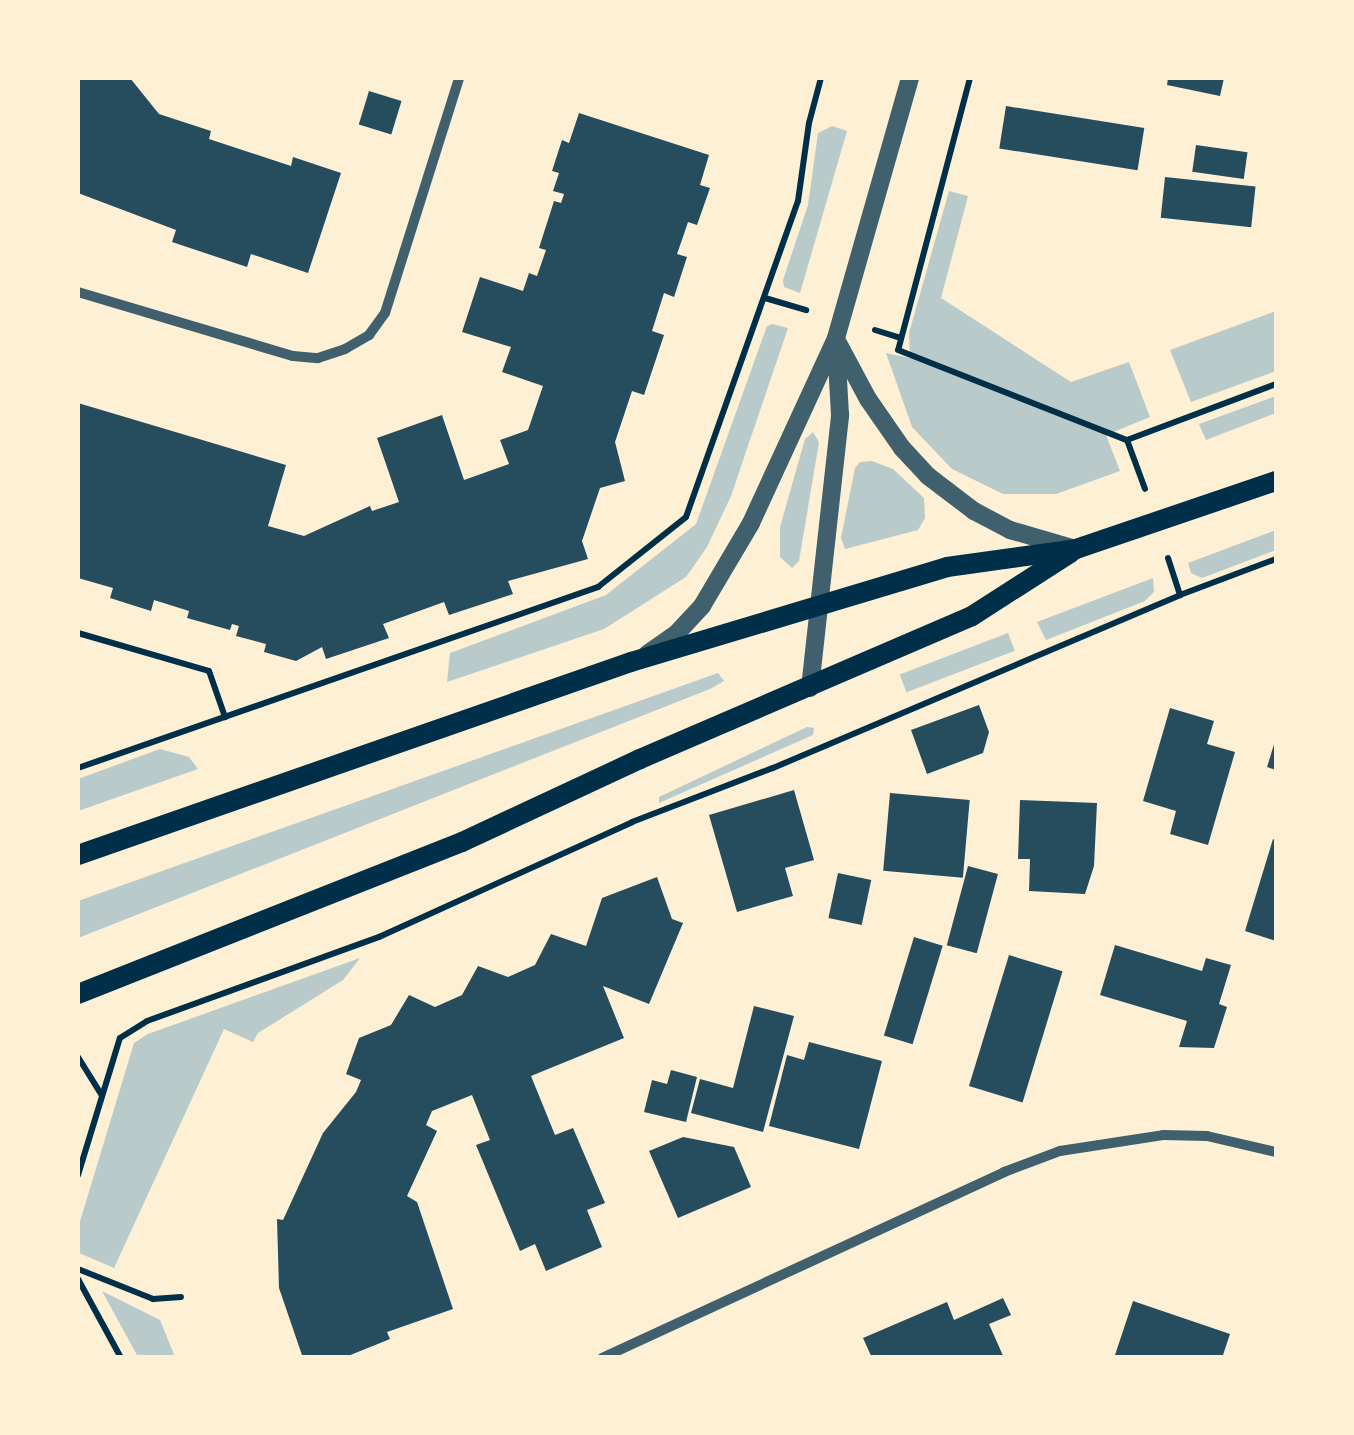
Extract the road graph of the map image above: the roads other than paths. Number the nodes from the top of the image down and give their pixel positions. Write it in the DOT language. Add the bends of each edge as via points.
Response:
graph roads {
  1 [pos="459,78"];
  2 [pos="910,78"];
  3 [pos="78,292"];
  4 [pos="836,338"];
  5 [pos="1276,481"];
  6 [pos="1076,550"];
  7 [pos="820,606"];
  8 [pos="632,662"];
  9 [pos="810,688"];
  10 [pos="78,854"];
  11 [pos="78,994"];
  12 [pos="1276,1152"];
  13 [pos="602,1358"];
  1 -- 3 [label="street" via="386,313 370,335 318,358 292,356"];
  2 -- 4 [label="street"];
  4 -- 6 [label="street" via="879,415 928,476 1010,530"];
  4 -- 7 [label="street" via="840,415"];
  4 -- 8 [label="street" via="751,523 710,594 676,634"];
  5 -- 6 [label="main road"];
  6 -- 7 [label="main road" via="946,567"];
  6 -- 9 [label="main road" via="972,616"];
  7 -- 8 [label="main road"];
  7 -- 9 [label="street"];
  8 -- 10 [label="main road"];
  9 -- 11 [label="main road" via="462,842"];
  12 -- 13 [label="street" via="1207,1136 1163,1135 1045,1156"];
}
